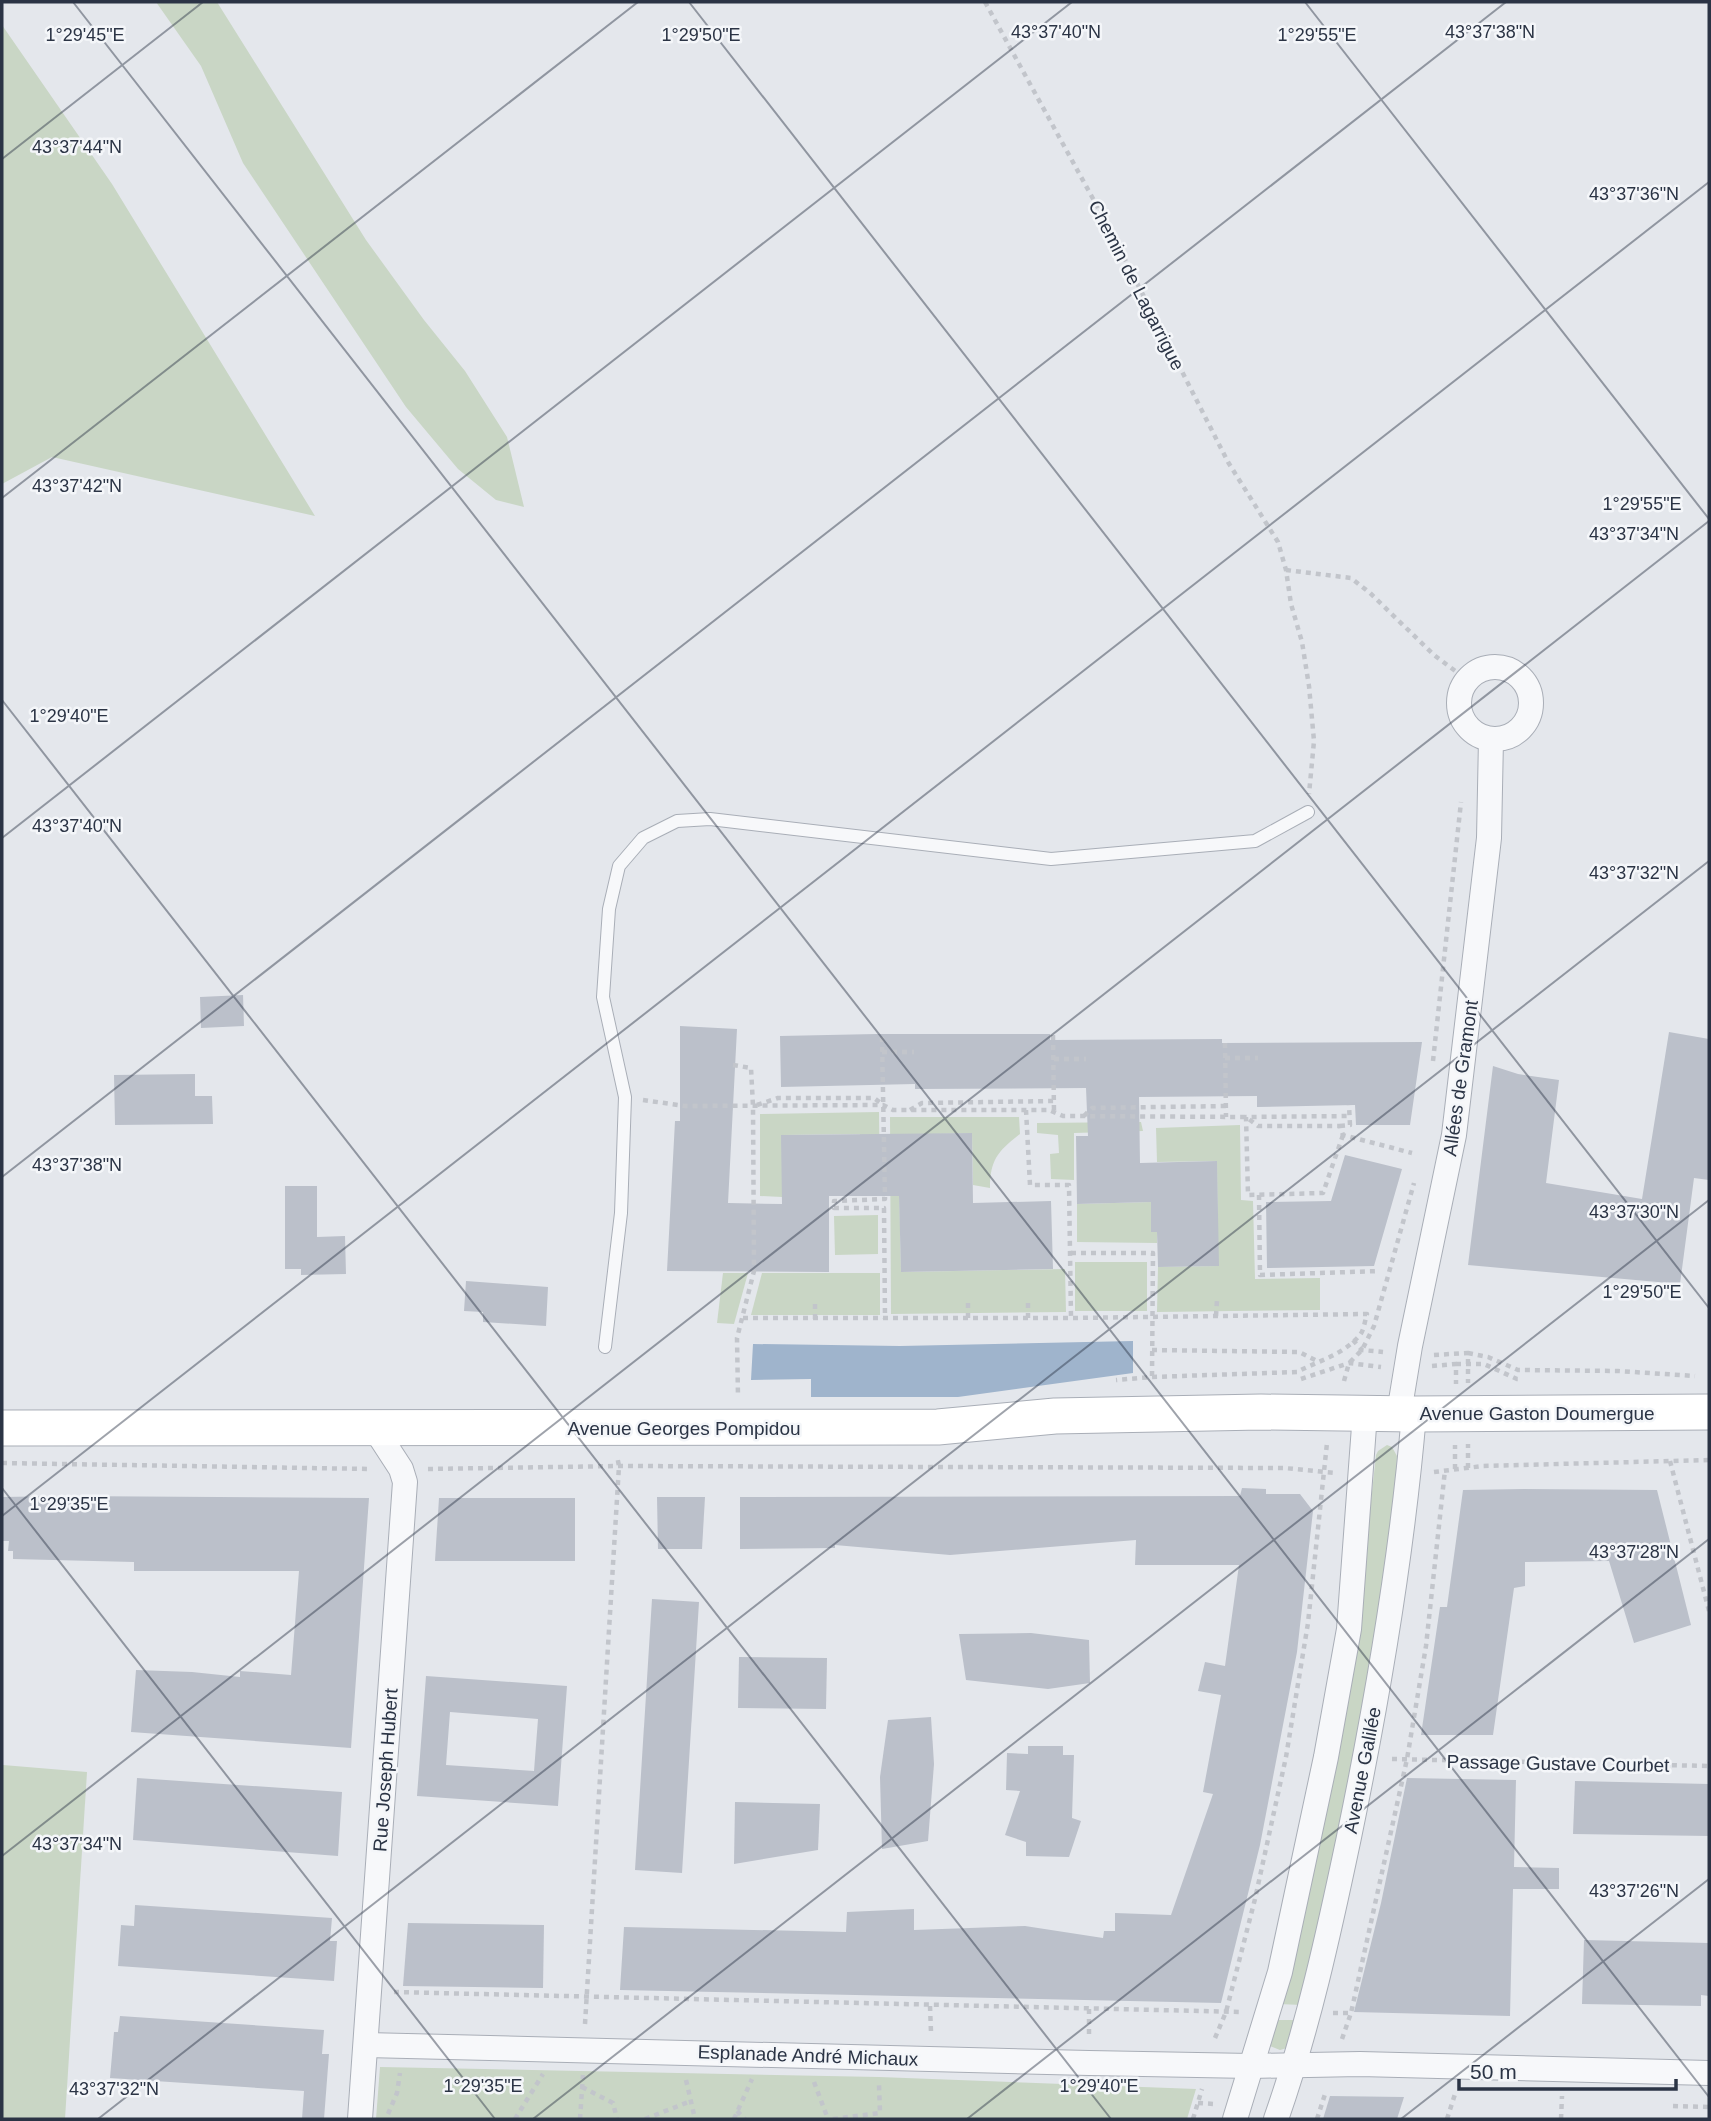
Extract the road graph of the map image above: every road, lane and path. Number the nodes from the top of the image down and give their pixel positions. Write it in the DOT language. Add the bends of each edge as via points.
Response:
graph roads {
  1 [pos="985,2"];
  2 [pos="1286,570"];
  3 [pos="1466,680"];
  4 [pos="1491,739"];
  5 [pos="1461,796"];
  6 [pos="1308,812"];
  7 [pos="1053,1035"];
  8 [pos="882,1037"];
  9 [pos="1225,1043"];
  10 [pos="882,1052"];
  11 [pos="914,1052"];
  12 [pos="1225,1058"];
  13 [pos="1258,1058"];
  14 [pos="1054,1059"];
  15 [pos="1086,1059"];
  16 [pos="733,1065"];
  17 [pos="1432,1067"];
  18 [pos="1054,1101"];
  19 [pos="655,1102"];
  20 [pos="883,1105"];
  21 [pos="1349,1105"];
  22 [pos="753,1106"];
  23 [pos="1226,1106"];
  24 [pos="1027,1110"];
  25 [pos="908,1111"];
  26 [pos="1054,1112"];
  27 [pos="1350,1116"];
  28 [pos="1084,1117"];
  29 [pos="1226,1117"];
  30 [pos="1246,1117"];
  31 [pos="1340,1126"];
  32 [pos="1343,1135"];
  33 [pos="1412,1153"];
  34 [pos="1417,1172"];
  35 [pos="1259,1195"];
  36 [pos="1071,1253"];
  37 [pos="1378,1271"];
  38 [pos="1217,1300"];
  39 [pos="1028,1302"];
  40 [pos="968,1303"];
  41 [pos="815,1304"];
  42 [pos="1367,1314"];
  43 [pos="1216,1316"];
  44 [pos="1152,1317"];
  45 [pos="743,1318"];
  46 [pos="968,1318"];
  47 [pos="1028,1318"];
  48 [pos="1070,1318"];
  49 [pos="815,1319"];
  50 [pos="885,1319"];
  51 [pos="605,1347"];
  52 [pos="1152,1350"];
  53 [pos="1468,1353"];
  54 [pos="1317,1361"];
  55 [pos="1695,1376"];
  56 [pos="1151,1385"];
  57 [pos="738,1403"];
  58 [pos="1709,1412"];
  59 [pos="1350,1413"];
  60 [pos="1407,1414"];
  61 [pos="2,1428"];
  62 [pos="376,1429"];
  63 [pos="614,1429"];
  64 [pos="1709,1460"];
  65 [pos="1670,1461"];
  66 [pos="2,1463"];
  67 [pos="619,1466"];
  68 [pos="401,1469"];
  69 [pos="1445,1470"];
  70 [pos="1325,1471"];
  71 [pos="1409,1477"];
  72 [pos="1361,1479"];
  73 [pos="1709,1611"];
  74 [pos="1407,1759"];
  75 [pos="1709,1766"];
  76 [pos="369,1991"];
  77 [pos="585,1998"];
  78 [pos="1253,2011"];
  79 [pos="1226,2012"];
  80 [pos="1331,2013"];
  81 [pos="1212,2044"];
  82 [pos="366,2045"];
  83 [pos="404,2048"];
  84 [pos="558,2049"];
  85 [pos="584,2050"];
  86 [pos="679,2052"];
  87 [pos="758,2054"];
  88 [pos="804,2055"];
  89 [pos="1293,2064"];
  90 [pos="1251,2066"];
  91 [pos="1709,2073"];
  92 [pos="879,2077"];
  93 [pos="1203,2084"];
  94 [pos="582,2087"];
  95 [pos="691,2101"];
  96 [pos="1674,2106"];
  97 [pos="1709,2107"];
  98 [pos="736,2110"];
  99 [pos="360,2119"];
  100 [pos="386,2119"];
  101 [pos="515,2119"];
  102 [pos="580,2119"];
  103 [pos="617,2119"];
  104 [pos="645,2119"];
  105 [pos="695,2119"];
  106 [pos="734,2119"];
  107 [pos="745,2119"];
  108 [pos="834,2119"];
  109 [pos="1194,2119"];
  110 [pos="1235,2119"];
  111 [pos="1276,2119"];
  1 -- 2 [label="path, Chemin de Lagarrigue" via="1108,226 1228,462 1278,542"];
  2 -- 3 [label="path" via="1350,578"];
  2 -- 6 [label="path, Chemin de Lagarrigue" via="1302,642 1314,741"];
  3 -- 4 [label="street" via="1458,700 1463,722"];
  3 -- 4 [label="street" via="1486,667 1498,666 1527,684 1532,706 1529,718 1513,735"];
  4 -- 60 [label="street, Allées de Gramont" via="1489,838 1454,1135 1410,1346"];
  5 -- 17 [label="path"];
  6 -- 51 [label="lane" via="1255,841 1051,859 710,819 677,821 643,838 619,866 605,959 603,997 625,1097 621,1213"];
  7 -- 14 [label="path"];
  8 -- 10 [label="path"];
  9 -- 12 [label="path"];
  10 -- 11 [label="path"];
  10 -- 20 [label="path"];
  12 -- 13 [label="path"];
  12 -- 23 [label="path"];
  14 -- 15 [label="path"];
  14 -- 18 [label="path"];
  16 -- 22 [label="path" via="751,1068"];
  18 -- 25 [label="path" via="922,1103"];
  18 -- 26 [label="path"];
  19 -- 22 [label="path"];
  20 -- 22 [label="path"];
  20 -- 25 [label="path" via="893,1111"];
  20 -- 50 [label="path" via="885,1199 834,1201 834,1208 884,1208"];
  21 -- 27 [label="path"];
  22 -- 45 [label="path" via="754,1271"];
  23 -- 28 [label="path" via="1091,1108"];
  23 -- 29 [label="path"];
  24 -- 25 [label="path"];
  24 -- 26 [label="path"];
  24 -- 36 [label="path" via="1030,1185 1069,1185"];
  26 -- 28 [label="path"];
  27 -- 30 [label="path"];
  27 -- 31 [label="path" via="1350,1125"];
  28 -- 29 [label="path"];
  29 -- 30 [label="path"];
  30 -- 31 [label="path" via="1258,1126"];
  30 -- 35 [label="path" via="1248,1195"];
  31 -- 32 [label="path"];
  32 -- 33 [label="path"];
  32 -- 35 [label="path" via="1323,1193"];
  34 -- 59 [label="path" via="1374,1326 1349,1363"];
  35 -- 37 [label="path" via="1260,1275"];
  36 -- 44 [label="path" via="1153,1253"];
  36 -- 48 [label="path"];
  38 -- 43 [label="path"];
  39 -- 47 [label="path"];
  40 -- 46 [label="path"];
  41 -- 49 [label="path"];
  42 -- 43 [label="path"];
  43 -- 44 [label="path"];
  44 -- 48 [label="path"];
  44 -- 52 [label="path"];
  45 -- 49 [label="path"];
  45 -- 57 [label="path" via="737,1338"];
  46 -- 47 [label="path"];
  46 -- 50 [label="path"];
  47 -- 48 [label="path"];
  49 -- 50 [label="path"];
  52 -- 54 [label="path" via="1299,1352"];
  52 -- 56 [label="path"];
  53 -- 55 [label="path" via="1518,1370"];
  58 -- 60 [label="main road, Avenue Gaston Doumergue"];
  59 -- 60 [label="main road, Avenue Gaston Doumergue"];
  59 -- 63 [label="main road, Avenue Georges Pompidou" via="1055,1416 938,1427"];
  59 -- 70 [label="path" via="1326,1449"];
  59 -- 72 [label="street, Avenue Galilée"];
  60 -- 71 [label="street, Avenue Galilée"];
  61 -- 62 [label="main road, Avenue Georges Pompidou"];
  62 -- 63 [label="main road, Avenue Georges Pompidou"];
  62 -- 68 [label="street, Rue Joseph Hubert"];
  63 -- 67 [label="path"];
  64 -- 65 [label="path"];
  65 -- 69 [label="path"];
  65 -- 73 [label="path"];
  66 -- 68 [label="path"];
  67 -- 68 [label="path"];
  67 -- 70 [label="path"];
  67 -- 77 [label="path"];
  68 -- 76 [label="street, Rue Joseph Hubert" via="405,1482"];
  69 -- 71 [label="path"];
  69 -- 74 [label="path" via="1426,1646"];
  70 -- 72 [label="path"];
  70 -- 79 [label="path" via="1308,1623 1286,1757"];
  71 -- 89 [label="street, Avenue Galilée" via="1366,1758 1335,1906"];
  72 -- 90 [label="street, Avenue Galilée" via="1349,1629 1326,1757 1280,1972"];
  74 -- 75 [label="path, Passage Gustave Courbet"];
  74 -- 80 [label="path" via="1351,2013"];
  76 -- 77 [label="path"];
  76 -- 82 [label="street, Rue Joseph Hubert"];
  77 -- 79 [label="path"];
  77 -- 85 [label="path"];
  78 -- 79 [label="path"];
  79 -- 81 [label="path"];
  82 -- 83 [label="street, Esplanade André Michaux"];
  82 -- 99 [label="street, Rue Joseph Hubert"];
  83 -- 84 [label="street, Esplanade André Michaux"];
  83 -- 100 [label="path" via="397,2093"];
  84 -- 85 [label="street, Esplanade André Michaux"];
  84 -- 101 [label="path"];
  85 -- 86 [label="street, Esplanade André Michaux"];
  85 -- 94 [label="path"];
  86 -- 87 [label="street, Esplanade André Michaux"];
  86 -- 95 [label="path"];
  87 -- 88 [label="street, Esplanade André Michaux"];
  87 -- 98 [label="path" via="754,2074"];
  88 -- 90 [label="street, Esplanade André Michaux"];
  88 -- 108 [label="path"];
  89 -- 90 [label="street, Esplanade André Michaux"];
  89 -- 91 [label="street, Esplanade André Michaux"];
  89 -- 111 [label="street, Avenue Galilée"];
  90 -- 110 [label="street, Avenue Galilée"];
  92 -- 108 [label="path" via="880,2113"];
  93 -- 109 [label="path"];
  94 -- 102 [label="path"];
  94 -- 103 [label="path" via="613,2103"];
  95 -- 104 [label="path"];
  95 -- 105 [label="path"];
  96 -- 97 [label="path"];
  98 -- 106 [label="path"];
  98 -- 107 [label="path"];
}
